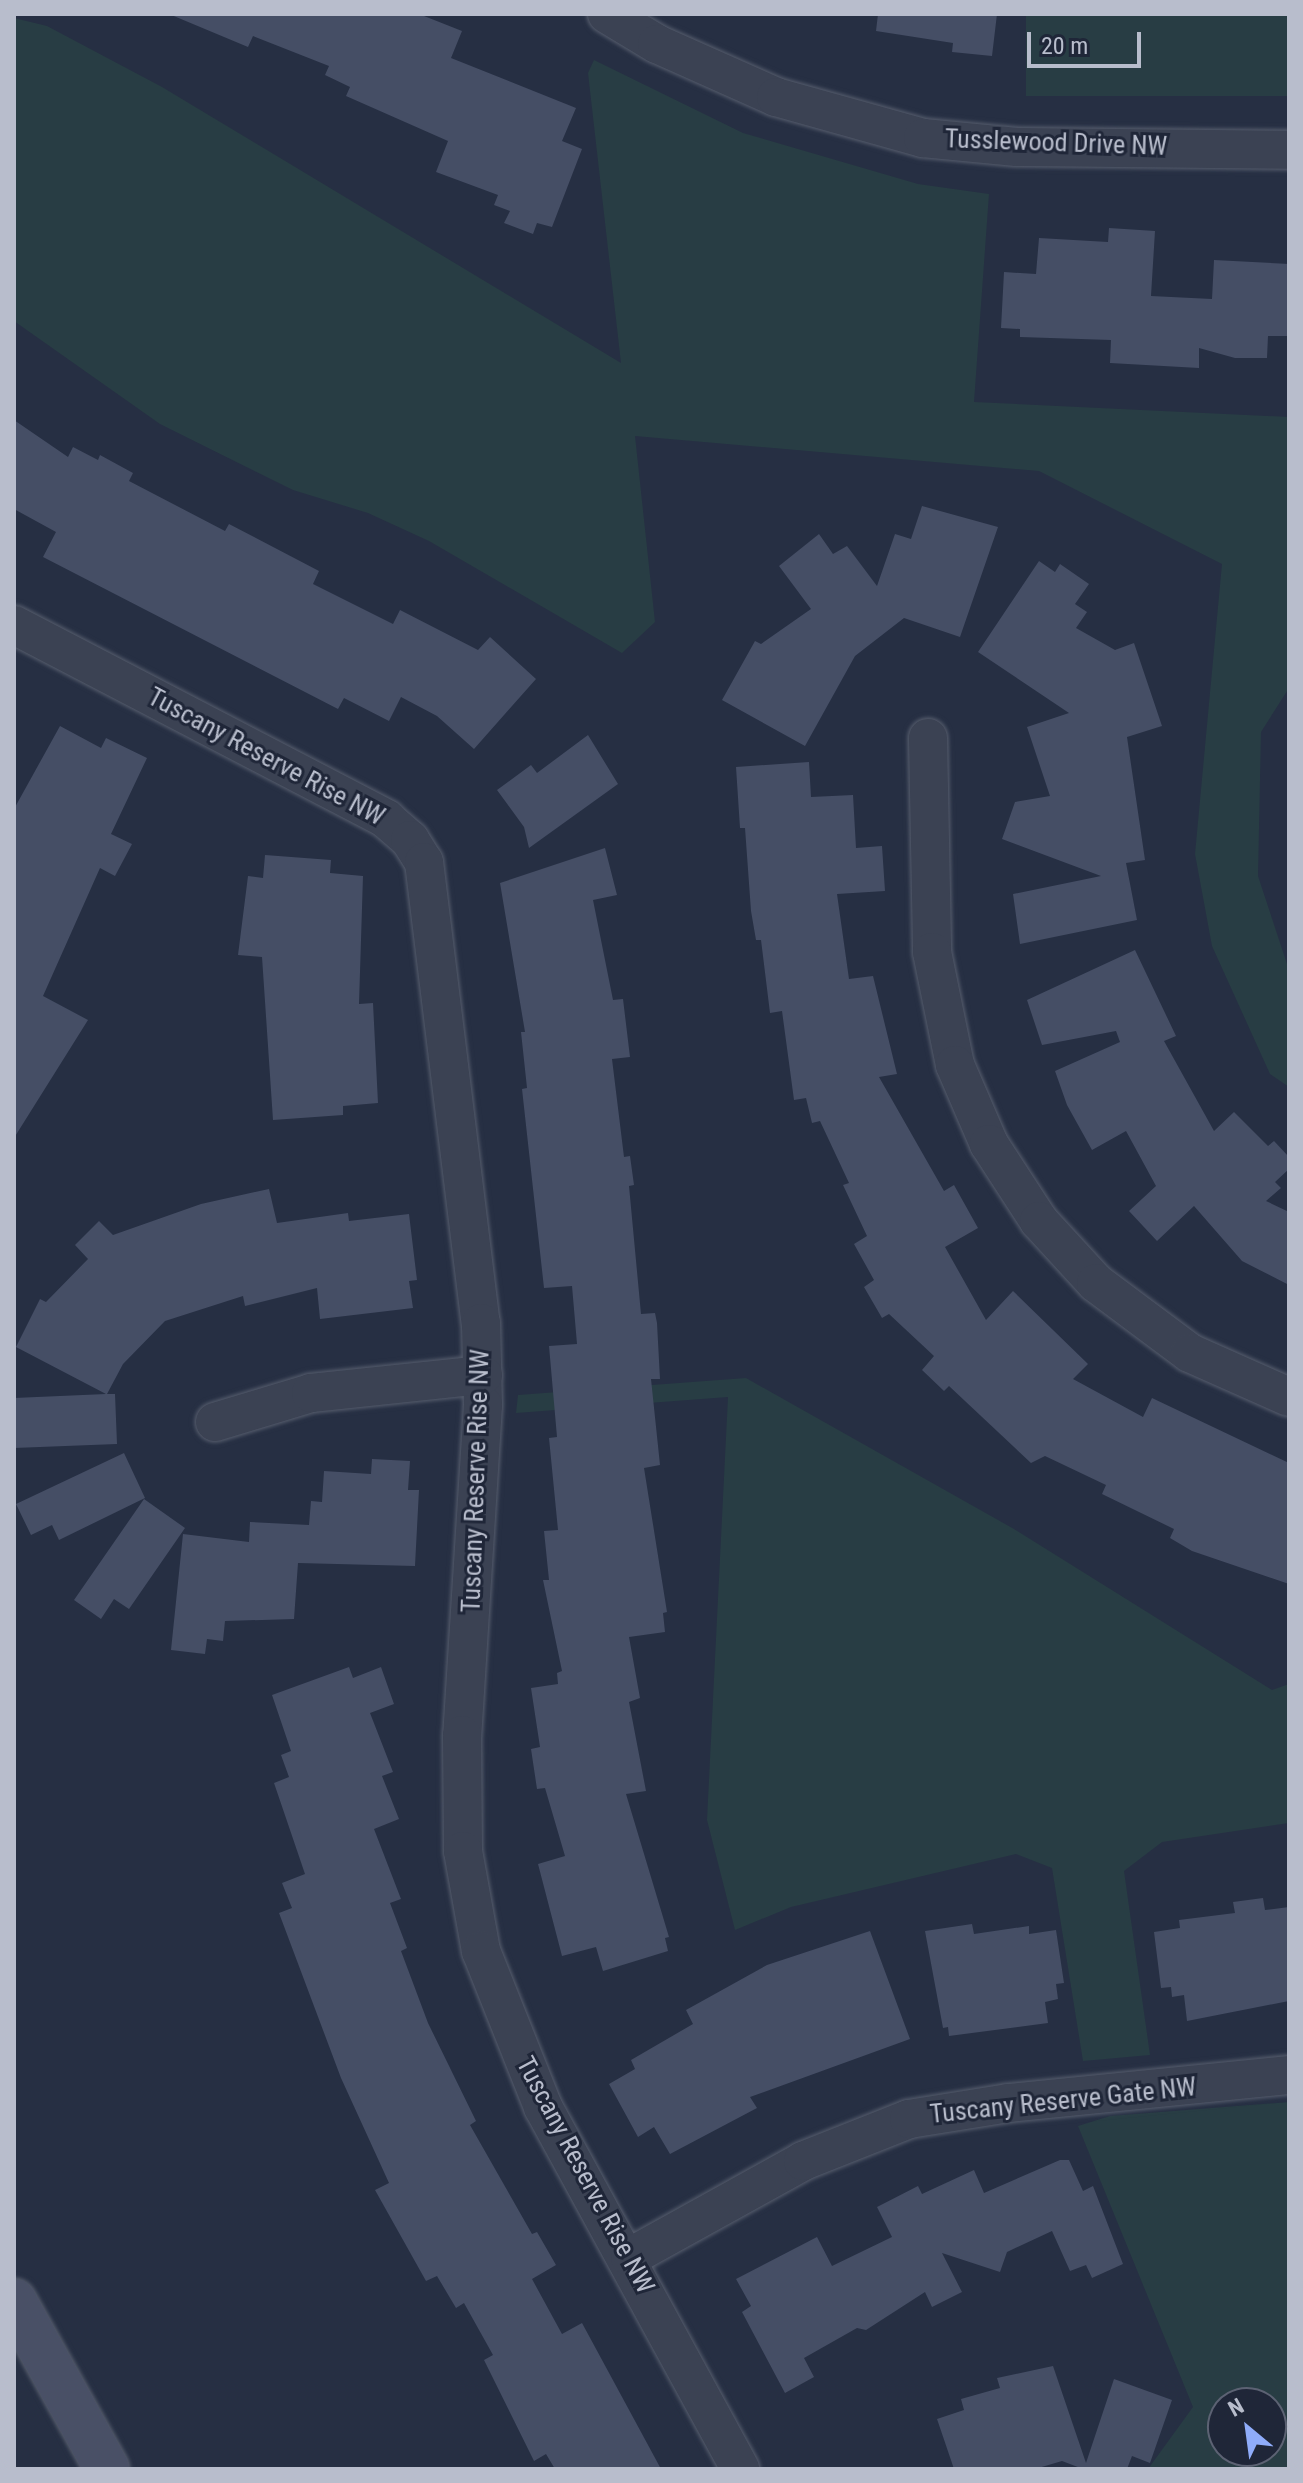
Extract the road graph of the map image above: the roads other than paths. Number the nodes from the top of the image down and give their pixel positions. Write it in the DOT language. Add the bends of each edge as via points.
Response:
graph roads {
  1 [pos="607,14"];
  2 [pos="1289,150"];
  3 [pos="19,641"];
  4 [pos="928,738"];
  5 [pos="483,1375"];
  6 [pos="1289,1397"];
  7 [pos="215,1422"];
  8 [pos="1289,2075"];
  9 [pos="630,2257"];
  10 [pos="14,2301"];
  11 [pos="107,2469"];
  12 [pos="740,2469"];
  1 -- 2 [label="street, Tusslewood Drive NW" via="657,44 776,97 923,138 1017,147"];
  3 -- 5 [label="street, Tuscany Reserve Rise NW" via="386,819 418,850 429,884"];
  4 -- 6 [label="street" via="932,952 955,1065 989,1144 1039,1221 1096,1283 1190,1353"];
  5 -- 7 [label="street" via="311,1393"];
  5 -- 9 [label="street, Tuscany Reserve Rise NW" via="462,1735 463,1851 481,1951 502,2014 543,2107"];
  8 -- 9 [label="street, Tuscany Reserve Gate NW" via="1009,2103 909,2119 803,2161"];
  9 -- 12 [label="street, Tuscany Reserve Rise NW"];
  10 -- 11 [label="street"];
}
